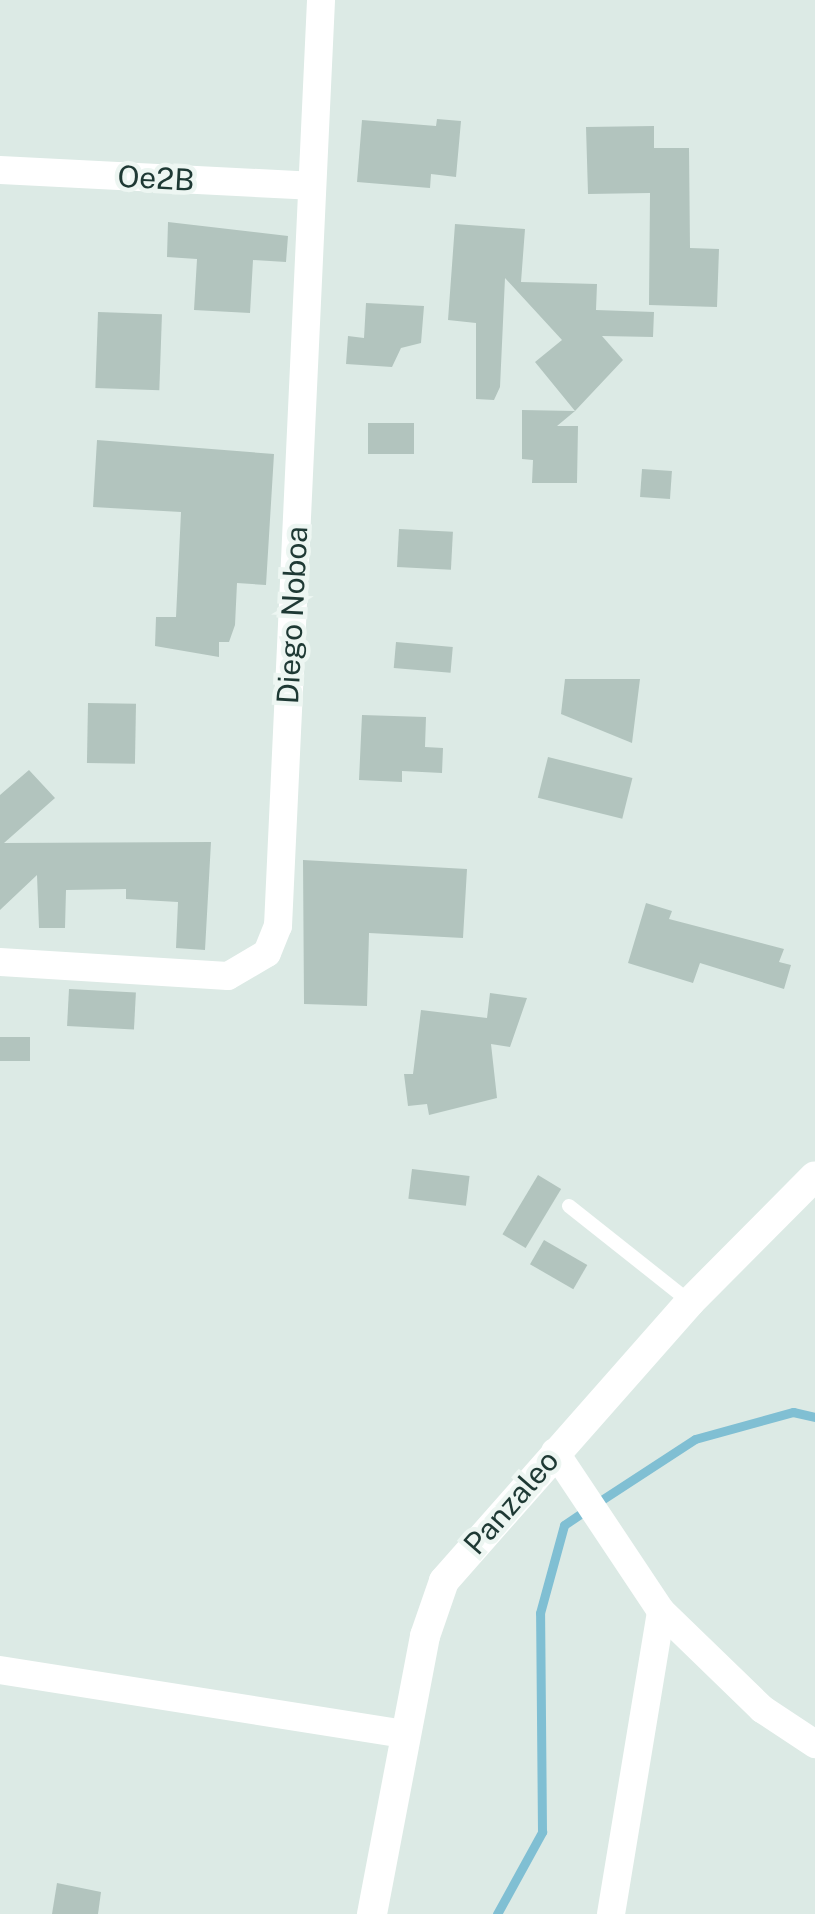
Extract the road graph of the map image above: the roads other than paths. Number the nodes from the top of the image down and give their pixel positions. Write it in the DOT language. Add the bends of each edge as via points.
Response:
graph roads {
  1 [pos="322,0"];
  2 [pos="0,170"];
  3 [pos="311,186"];
  4 [pos="0,962"];
  5 [pos="815,1176"];
  6 [pos="569,1206"];
  7 [pos="690,1302"];
  8 [pos="554,1452"];
  9 [pos="662,1612"];
  10 [pos="0,1670"];
  11 [pos="405,1734"];
  12 [pos="815,1744"];
  13 [pos="372,1914"];
  14 [pos="611,1914"];
  1 -- 3 [label="street, Diego Noboa"];
  2 -- 3 [label="street, Oe2B"];
  3 -- 4 [label="street, Diego Noboa" via="278,926 267,953 228,976"];
  5 -- 7 [label="street, Panzaleo"];
  6 -- 7 [label="lane"];
  7 -- 8 [label="street, Panzaleo"];
  8 -- 9 [label="street"];
  8 -- 11 [label="street, Panzaleo" via="444,1581"];
  9 -- 12 [label="street" via="762,1709"];
  9 -- 14 [label="street"];
  10 -- 11 [label="street"];
  11 -- 13 [label="street, Panzaleo"];
}
